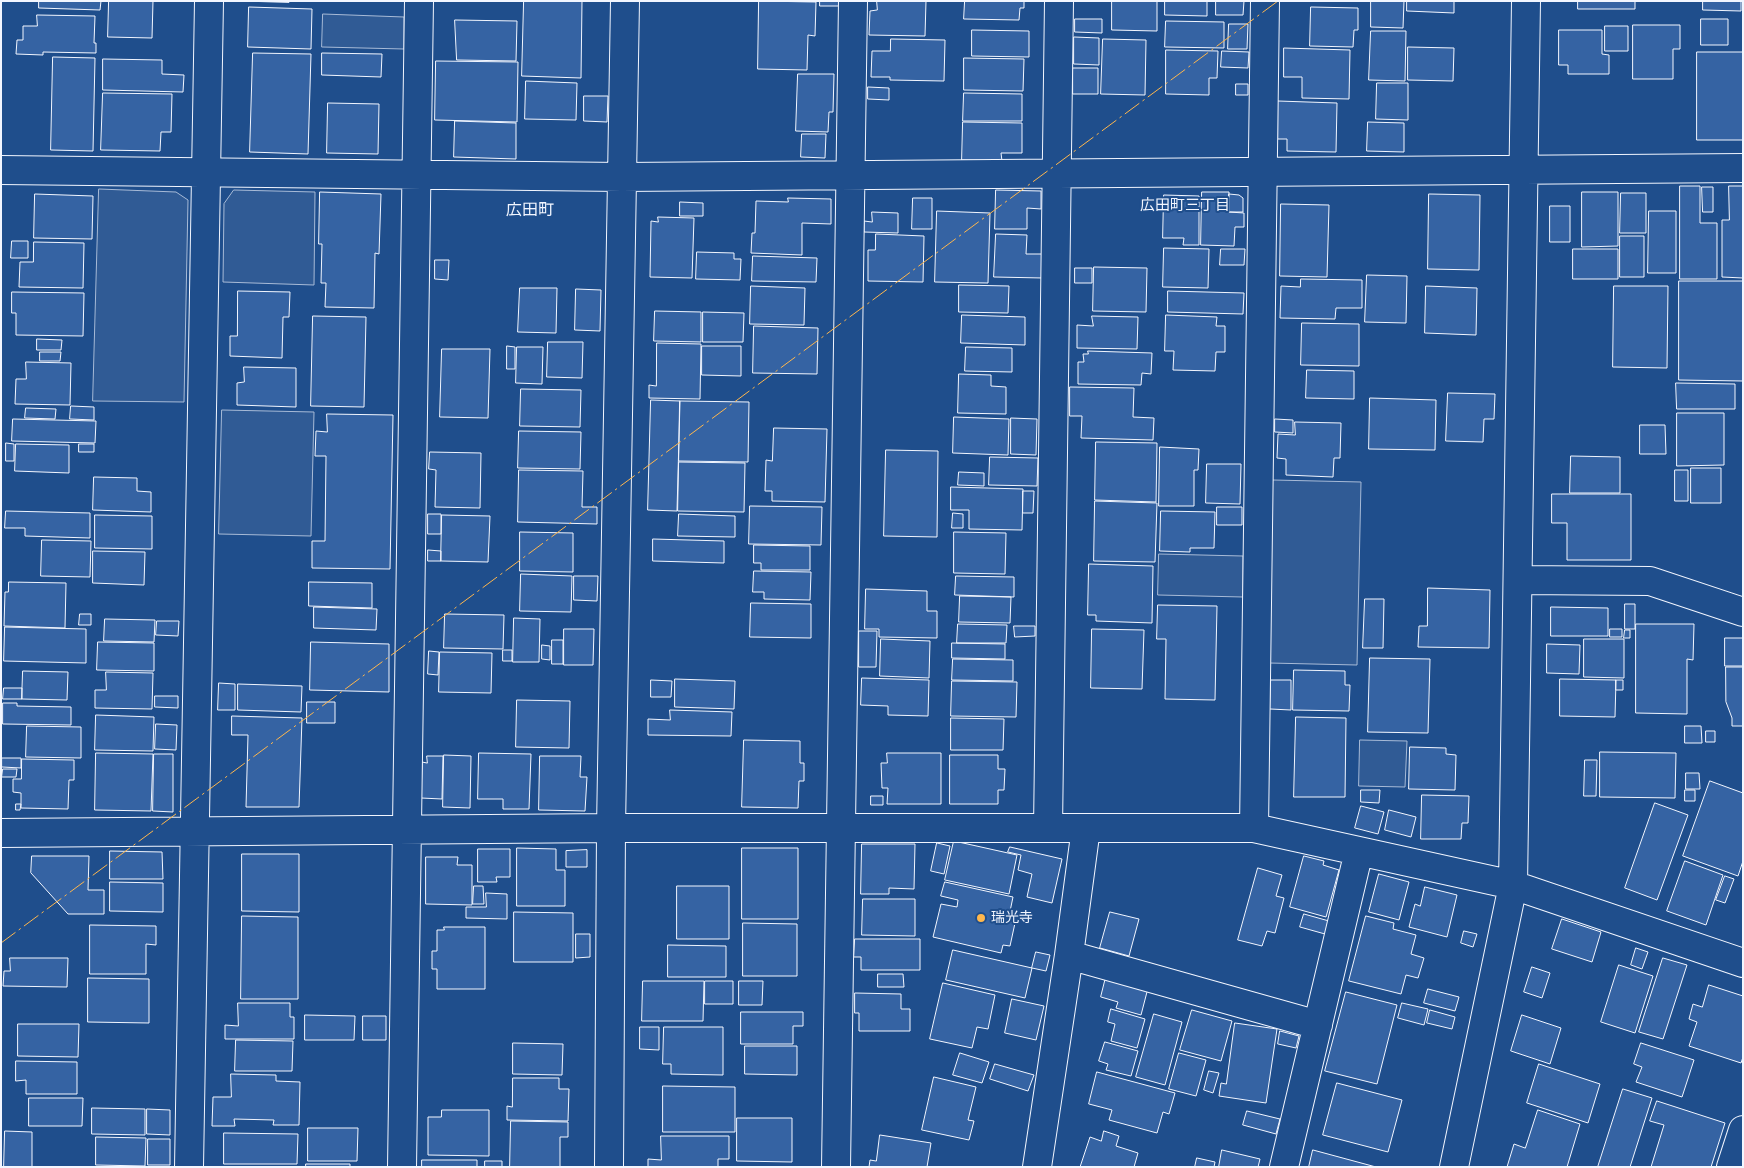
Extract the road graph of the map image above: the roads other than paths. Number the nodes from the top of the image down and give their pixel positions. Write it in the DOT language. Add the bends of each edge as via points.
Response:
graph roads {
  1 [pos="209,1"];
  2 [pos="419,1"];
  3 [pos="625,1"];
  4 [pos="853,1"];
  5 [pos="1059,1"];
  6 [pos="1265,1"];
  7 [pos="1526,1"];
  8 [pos="1743,168"];
  9 [pos="1,170"];
  10 [pos="1524,170"];
  11 [pos="206,172"];
  12 [pos="1263,172"];
  13 [pos="1056,174"];
  14 [pos="416,175"];
  15 [pos="850,175"];
  16 [pos="622,177"];
  17 [pos="1518,580"];
  18 [pos="1743,612"];
  19 [pos="611,828"];
  20 [pos="840,828"];
  21 [pos="1048,828"];
  22 [pos="1086,828"];
  23 [pos="1254,828"];
  24 [pos="406,830"];
  25 [pos="195,832"];
  26 [pos="1,833"];
  27 [pos="1360,851"];
  28 [pos="1513,884"];
  29 [pos="1069,955"];
  30 [pos="1743,963"];
  31 [pos="1318,1025"];
  32 [pos="1743,1130"];
  33 [pos="189,1167"];
  34 [pos="402,1167"];
  35 [pos="609,1167"];
  36 [pos="836,1167"];
  37 [pos="1036,1167"];
  38 [pos="1284,1167"];
  39 [pos="1454,1167"];
  40 [pos="1731,1167"];
  1 -- 11 [label="street"];
  2 -- 14 [label="street"];
  3 -- 16 [label="street"];
  4 -- 15 [label="street"];
  5 -- 13 [label="street"];
  6 -- 12 [label="street"];
  7 -- 10 [label="street"];
  8 -- 10 [label="street"];
  9 -- 11 [label="street"];
  10 -- 12 [label="street"];
  10 -- 17 [label="street"];
  11 -- 14 [label="street"];
  11 -- 25 [label="street"];
  12 -- 13 [label="street"];
  12 -- 23 [label="street"];
  13 -- 15 [label="street"];
  13 -- 21 [label="street"];
  14 -- 16 [label="street"];
  14 -- 24 [label="street"];
  15 -- 16 [label="street"];
  15 -- 20 [label="street"];
  16 -- 19 [label="street"];
  17 -- 18 [label="street" via="1650,581"];
  17 -- 28 [label="street"];
  19 -- 20 [label="street"];
  19 -- 24 [label="street"];
  19 -- 35 [label="street"];
  20 -- 21 [label="street"];
  20 -- 36 [label="street"];
  21 -- 22 [label="street"];
  22 -- 23 [label="street"];
  22 -- 29 [label="street"];
  23 -- 27 [label="street"];
  24 -- 25 [label="street"];
  24 -- 34 [label="street"];
  25 -- 26 [label="street"];
  25 -- 33 [label="street"];
  27 -- 28 [label="street"];
  27 -- 31 [label="street"];
  28 -- 30 [label="street"];
  28 -- 39 [label="street"];
  29 -- 31 [label="street"];
  29 -- 37 [label="street"];
  31 -- 38 [label="street"];
  32 -- 40 [label="street"];
}
